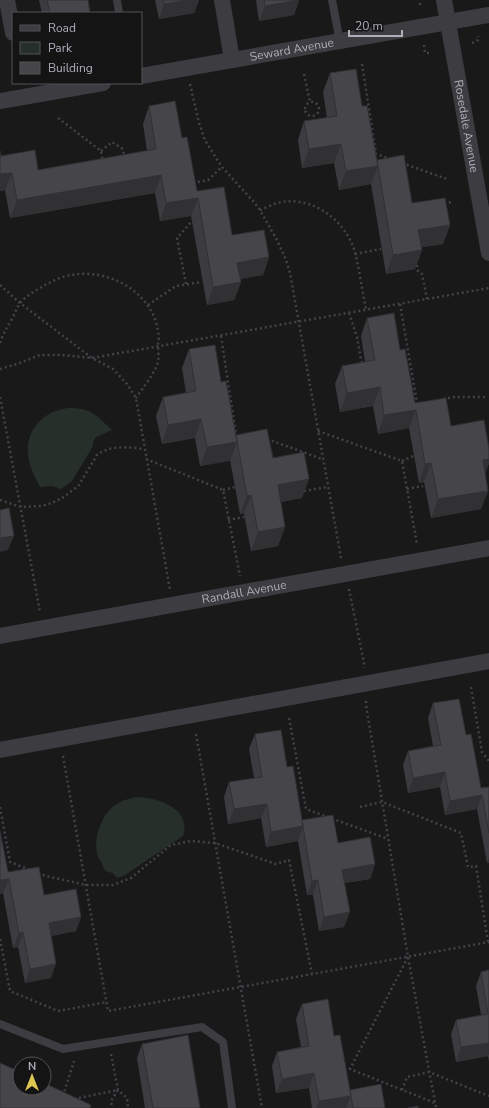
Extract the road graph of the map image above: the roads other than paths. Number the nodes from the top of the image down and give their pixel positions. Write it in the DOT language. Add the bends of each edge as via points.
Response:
graph roads {
  1 [pos="7,0"];
  2 [pos="117,0"];
  3 [pos="222,0"];
  4 [pos="332,0"];
  5 [pos="444,0"];
  6 [pos="119,12"];
  7 [pos="489,15"];
  8 [pos="448,22"];
  9 [pos="12,28"];
  10 [pos="340,42"];
  11 [pos="232,60"];
  12 [pos="142,76"];
  13 [pos="92,84"];
  14 [pos="23,90"];
  15 [pos="0,101"];
  16 [pos="489,253"];
  17 [pos="489,548"];
  18 [pos="0,636"];
  19 [pos="489,661"];
  20 [pos="0,750"];
  21 [pos="0,1024"];
  22 [pos="232,1108"];
  1 -- 9 [label="street"];
  2 -- 6 [label="lane"];
  3 -- 11 [label="street"];
  4 -- 10 [label="lane"];
  5 -- 8 [label="street, Rosedale Avenue"];
  7 -- 8 [label="street, Seward Avenue"];
  8 -- 10 [label="street, Seward Avenue"];
  8 -- 16 [label="street, Rosedale Avenue"];
  10 -- 11 [label="street, Seward Avenue"];
  11 -- 12 [label="street, Seward Avenue"];
  13 -- 14 [label="street"];
  14 -- 15 [label="street"];
  17 -- 18 [label="street, Randall Avenue"];
  19 -- 20 [label="street"];
  21 -- 22 [label="lane" via="63,1049 202,1027 223,1042"];
}
